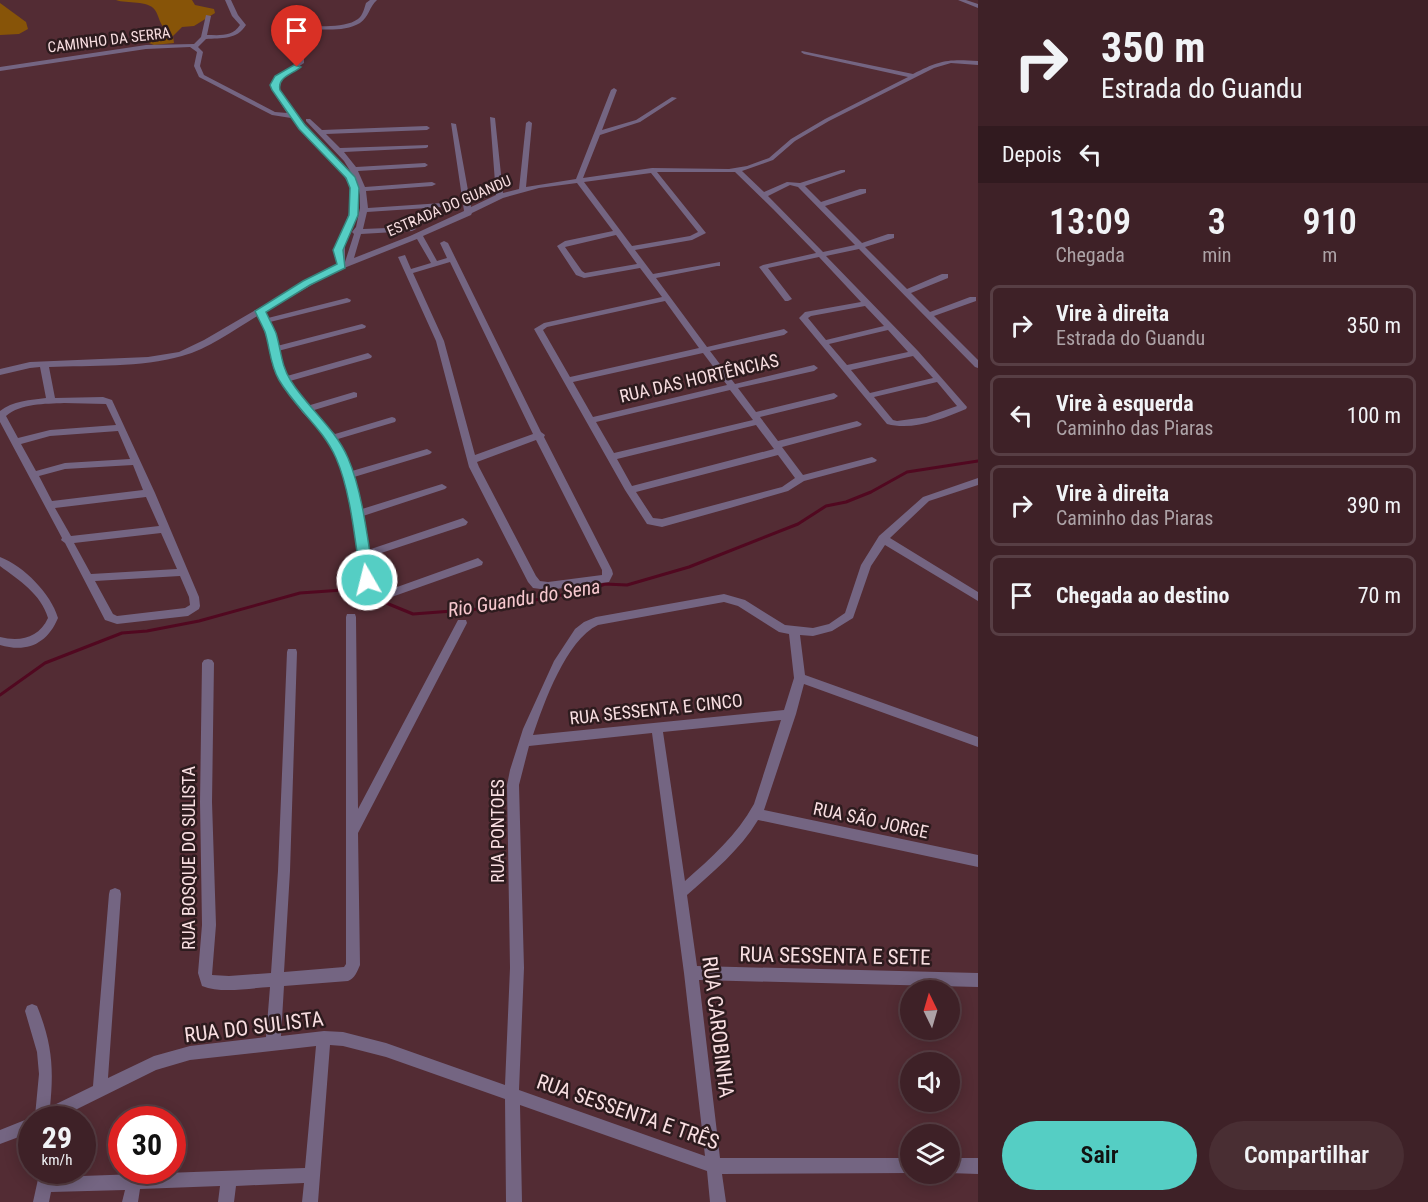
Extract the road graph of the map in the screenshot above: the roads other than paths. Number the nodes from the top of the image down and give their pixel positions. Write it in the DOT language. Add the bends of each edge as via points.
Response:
graph roads {
  1 [pos="228,0"];
  2 [pos="374,0"];
  3 [pos="962,0"];
  4 [pos="978,6"];
  5 [pos="208,16"];
  6 [pos="204,37"];
  7 [pos="195,47"];
  8 [pos="804,52"];
  9 [pos="978,63"];
  10 [pos="0,69"];
  11 [pos="914,76"];
  12 [pos="614,90"];
  13 [pos="674,98"];
  14 [pos="295,116"];
  15 [pos="492,118"];
  16 [pos="308,120"];
  17 [pos="529,123"];
  18 [pos="453,124"];
  19 [pos="427,128"];
  20 [pos="320,132"];
  21 [pos="597,134"];
  22 [pos="426,146"];
  23 [pos="336,150"];
  24 [pos="425,165"];
  25 [pos="356,169"];
  26 [pos="652,170"];
  27 [pos="737,170"];
  28 [pos="843,171"];
  29 [pos="579,180"];
  30 [pos="432,184"];
  31 [pos="800,185"];
  32 [pos="364,189"];
  33 [pos="522,189"];
  34 [pos="863,191"];
  35 [pos="764,195"];
  36 [pos="500,196"];
  37 [pos="442,205"];
  38 [pos="820,205"];
  39 [pos="364,210"];
  40 [pos="468,213"];
  41 [pos="356,232"];
  42 [pos="619,232"];
  43 [pos="414,234"];
  44 [pos="891,236"];
  45 [pos="444,243"];
  46 [pos="860,246"];
  47 [pos="631,249"];
  48 [pos="821,254"];
  49 [pos="402,256"];
  50 [pos="452,259"];
  51 [pos="346,264"];
  52 [pos="717,264"];
  53 [pos="432,265"];
  54 [pos="643,265"];
  55 [pos="410,272"];
  56 [pos="652,276"];
  57 [pos="945,276"];
  58 [pos="906,292"];
  59 [pos="668,298"];
  60 [pos="788,299"];
  61 [pos="973,299"];
  62 [pos="347,300"];
  63 [pos="867,303"];
  64 [pos="261,311"];
  65 [pos="928,315"];
  66 [pos="266,321"];
  67 [pos="362,326"];
  68 [pos="890,327"];
  69 [pos="784,332"];
  70 [pos="824,343"];
  71 [pos="705,349"];
  72 [pos="273,350"];
  73 [pos="915,353"];
  74 [pos="368,356"];
  75 [pos="44,364"];
  76 [pos="978,365"];
  77 [pos="814,368"];
  78 [pos="846,368"];
  79 [pos="0,372"];
  80 [pos="939,379"];
  81 [pos="284,380"];
  82 [pos="569,380"];
  83 [pos="733,387"];
  84 [pos="354,395"];
  85 [pos="834,396"];
  86 [pos="868,396"];
  87 [pos="51,401"];
  88 [pos="305,410"];
  89 [pos="756,418"];
  90 [pos="392,420"];
  91 [pos="591,420"];
  92 [pos="857,424"];
  93 [pos="121,428"];
  94 [pos="540,435"];
  95 [pos="332,438"];
  96 [pos="15,442"];
  97 [pos="778,448"];
  98 [pos="427,452"];
  99 [pos="611,457"];
  100 [pos="872,459"];
  101 [pos="472,460"];
  102 [pos="136,462"];
  103 [pos="32,475"];
  104 [pos="348,476"];
  105 [pos="801,479"];
  106 [pos="978,481"];
  107 [pos="442,487"];
  108 [pos="630,490"];
  109 [pos="150,493"];
  110 [pos="48,505"];
  111 [pos="357,514"];
  112 [pos="463,522"];
  113 [pos="165,529"];
  114 [pos="883,539"];
  115 [pos="66,540"];
  116 [pos="364,555"];
  117 [pos="0,561"];
  118 [pos="478,562"];
  119 [pos="183,572"];
  120 [pos="87,578"];
  121 [pos="978,597"];
  122 [pos="351,617"];
  123 [pos="462,623"];
  124 [pos="794,631"];
  125 [pos="0,641"];
  126 [pos="292,652"];
  127 [pos="208,663"];
  128 [pos="800,678"];
  129 [pos="790,714"];
  130 [pos="657,728"];
  131 [pos="525,741"];
  132 [pos="978,742"];
  133 [pos="756,814"];
  134 [pos="351,834"];
  135 [pos="978,861"];
  136 [pos="680,893"];
  137 [pos="115,894"];
  138 [pos="691,973"];
  139 [pos="278,980"];
  140 [pos="978,980"];
  141 [pos="32,1011"];
  142 [pos="324,1038"];
  143 [pos="273,1043"];
  144 [pos="100,1088"];
  145 [pos="512,1095"];
  146 [pos="43,1106"];
  147 [pos="72,1106"];
  148 [pos="18,1130"];
  149 [pos="0,1137"];
  150 [pos="713,1166"];
  151 [pos="900,1166"];
  152 [pos="960,1166"];
  153 [pos="978,1166"];
  154 [pos="312,1174"];
  155 [pos="229,1178"];
  156 [pos="186,1179"];
  157 [pos="45,1184"];
  158 [pos="133,1184"];
  159 [pos="41,1202"];
  160 [pos="130,1202"];
  161 [pos="226,1202"];
  162 [pos="310,1202"];
  163 [pos="514,1202"];
  164 [pos="718,1202"];
  1 -- 6 [label="street" via="243,25 241,31 233,36"];
  2 -- 14 [label="street" via="368,4 364,19 352,24 294,29 302,60 274,85"];
  3 -- 4 [label="street"];
  5 -- 6 [label="street"];
  6 -- 7 [label="street"];
  7 -- 10 [label="street, CAMINHO DA SERRA" via="146,47"];
  7 -- 14 [label="street, CAMINHO DA SERRA" via="200,52 197,66 201,76 274,114"];
  8 -- 11 [label="street"];
  9 -- 11 [label="street, ESTRADA DO GUANDU" via="948,62"];
  11 -- 27 [label="street, ESTRADA DO GUANDU" via="820,123 766,161"];
  12 -- 21 [label="street"];
  13 -- 21 [label="street" via="638,121"];
  14 -- 51 [label="street" via="346,172 355,188 354,215 338,250"];
  15 -- 36 [label="street"];
  16 -- 20 [label="street"];
  17 -- 33 [label="street"];
  18 -- 40 [label="street"];
  19 -- 20 [label="street"];
  20 -- 23 [label="street"];
  21 -- 29 [label="street"];
  22 -- 23 [label="street"];
  23 -- 25 [label="street"];
  24 -- 25 [label="street"];
  25 -- 32 [label="street"];
  26 -- 27 [label="street, ESTRADA DO GUANDU"];
  26 -- 29 [label="street, ESTRADA DO GUANDU"];
  26 -- 47 [label="street" via="702,233"];
  27 -- 35 [label="street"];
  28 -- 31 [label="street"];
  29 -- 33 [label="street, ESTRADA DO GUANDU"];
  29 -- 42 [label="street"];
  30 -- 32 [label="street"];
  31 -- 35 [label="street" via="789,183"];
  31 -- 38 [label="street"];
  32 -- 39 [label="street"];
  33 -- 36 [label="street, ESTRADA DO GUANDU"];
  34 -- 38 [label="street"];
  35 -- 48 [label="street"];
  36 -- 40 [label="street, ESTRADA DO GUANDU"];
  37 -- 39 [label="street"];
  38 -- 46 [label="street"];
  39 -- 41 [label="street"];
  40 -- 43 [label="street, ESTRADA DO GUANDU"];
  41 -- 43 [label="street"];
  41 -- 51 [label="street"];
  42 -- 47 [label="street"];
  42 -- 54 [label="street" via="561,245 584,276"];
  43 -- 51 [label="street, ESTRADA DO GUANDU"];
  43 -- 53 [label="street"];
  44 -- 46 [label="street"];
  45 -- 50 [label="street"];
  46 -- 48 [label="street"];
  46 -- 58 [label="street"];
  47 -- 54 [label="street"];
  48 -- 60 [label="street" via="763,267"];
  48 -- 63 [label="street"];
  49 -- 55 [label="street"];
  50 -- 53 [label="street"];
  50 -- 94 [label="street"];
  51 -- 64 [label="street, ESTRADA DO GUANDU"];
  52 -- 56 [label="street"];
  53 -- 55 [label="street"];
  54 -- 56 [label="street"];
  55 -- 101 [label="street" via="440,341"];
  56 -- 59 [label="street"];
  57 -- 58 [label="street"];
  58 -- 65 [label="street"];
  59 -- 71 [label="street"];
  59 -- 82 [label="street" via="539,327"];
  61 -- 65 [label="street"];
  62 -- 66 [label="street"];
  63 -- 68 [label="street"];
  63 -- 70 [label="street" via="803,316"];
  64 -- 66 [label="street"];
  64 -- 75 [label="street, ESTRADA DO GUANDU" via="198,347 170,357"];
  65 -- 76 [label="street"];
  66 -- 72 [label="street"];
  67 -- 72 [label="street"];
  68 -- 70 [label="street"];
  68 -- 73 [label="street"];
  69 -- 71 [label="street"];
  70 -- 78 [label="street"];
  71 -- 82 [label="street"];
  71 -- 83 [label="street"];
  72 -- 81 [label="street"];
  73 -- 78 [label="street"];
  73 -- 80 [label="street"];
  74 -- 81 [label="street"];
  75 -- 79 [label="street, ESTRADA DO GUANDU"];
  75 -- 87 [label="street"];
  77 -- 83 [label="street, RUA DAS HORTÊNCIAS"];
  78 -- 86 [label="street"];
  80 -- 86 [label="street"];
  80 -- 86 [label="street" via="963,407 895,424"];
  81 -- 88 [label="street"];
  82 -- 91 [label="street"];
  83 -- 89 [label="street"];
  83 -- 91 [label="street, RUA DAS HORTÊNCIAS"];
  84 -- 88 [label="street"];
  85 -- 89 [label="street"];
  87 -- 93 [label="street" via="108,400"];
  87 -- 96 [label="street" via="3,412 3,421"];
  88 -- 95 [label="street"];
  89 -- 97 [label="street"];
  89 -- 99 [label="street"];
  90 -- 95 [label="street"];
  91 -- 99 [label="street"];
  92 -- 97 [label="street"];
  93 -- 96 [label="street" via="50,433"];
  93 -- 102 [label="street"];
  94 -- 101 [label="street"];
  94 -- 101 [label="street" via="607,570 605,579 548,586 534,582"];
  95 -- 104 [label="street"];
  96 -- 103 [label="street"];
  97 -- 105 [label="street"];
  97 -- 108 [label="street"];
  98 -- 104 [label="street"];
  99 -- 108 [label="street"];
  100 -- 105 [label="street"];
  102 -- 103 [label="street" via="53,468"];
  102 -- 109 [label="street"];
  103 -- 110 [label="street"];
  104 -- 111 [label="street"];
  105 -- 108 [label="street" via="785,489 662,523 650,521"];
  106 -- 114 [label="street" via="926,500"];
  107 -- 111 [label="street"];
  109 -- 110 [label="street"];
  109 -- 113 [label="street"];
  110 -- 115 [label="street"];
  111 -- 116 [label="street"];
  112 -- 116 [label="street"];
  113 -- 115 [label="street"];
  113 -- 119 [label="street"];
  114 -- 121 [label="street"];
  114 -- 124 [label="street" via="866,565 845,620 824,630"];
  115 -- 120 [label="street"];
  116 -- 118 [label="street" via="370,594 374,596"];
  117 -- 125 [label="street" via="45,602 53,618 47,629 28,643"];
  119 -- 120 [label="street"];
  119 -- 120 [label="street" via="194,597 192,610 117,620 106,613"];
  122 -- 134 [label="street"];
  123 -- 134 [label="street"];
  124 -- 128 [label="street"];
  124 -- 131 [label="street, RUA PONTOES" via="724,598 588,624 576,634 560,662"];
  126 -- 139 [label="street"];
  127 -- 139 [label="street, RUA BOSQUE DO SULISTA" via="209,925 205,973 212,983"];
  128 -- 129 [label="street"];
  128 -- 132 [label="street"];
  129 -- 130 [label="street, RUA SESSENTA E CINCO"];
  129 -- 133 [label="street"];
  130 -- 131 [label="street, RUA SESSENTA E CINCO"];
  130 -- 136 [label="street, RUA CAROBINHA"];
  131 -- 145 [label="street, RUA PONTOES" via="514,773 512,798 517,969"];
  133 -- 135 [label="street, RUA SÃO JORGE"];
  133 -- 136 [label="street" via="751,824"];
  134 -- 139 [label="street" via="352,970 341,975"];
  136 -- 138 [label="street, RUA CAROBINHA"];
  137 -- 144 [label="street"];
  138 -- 140 [label="street, RUA SESSENTA E SETE"];
  138 -- 150 [label="street, RUA CAROBINHA"];
  139 -- 143 [label="street"];
  141 -- 146 [label="street" via="44,1052"];
  142 -- 143 [label="street, RUA DO SULISTA"];
  142 -- 145 [label="street, RUA DO SULISTA" via="386,1050"];
  142 -- 154 [label="street"];
  143 -- 144 [label="street, RUA DO SULISTA" via="190,1053"];
  144 -- 147 [label="street, RUA DO SULISTA"];
  145 -- 150 [label="street, RUA SESSENTA E TRÊS"];
  145 -- 163 [label="street, RUA PONTOES"];
  148 -- 149 [label="street"];
  150 -- 151 [label="street, RUA SESSENTA E TRÊS"];
  150 -- 164 [label="street, RUA CAROBINHA"];
  152 -- 153 [label="street"];
  154 -- 155 [label="street"];
  154 -- 162 [label="street"];
  155 -- 156 [label="street"];
  155 -- 161 [label="street"];
  157 -- 159 [label="street"];
  158 -- 160 [label="street"];
}
